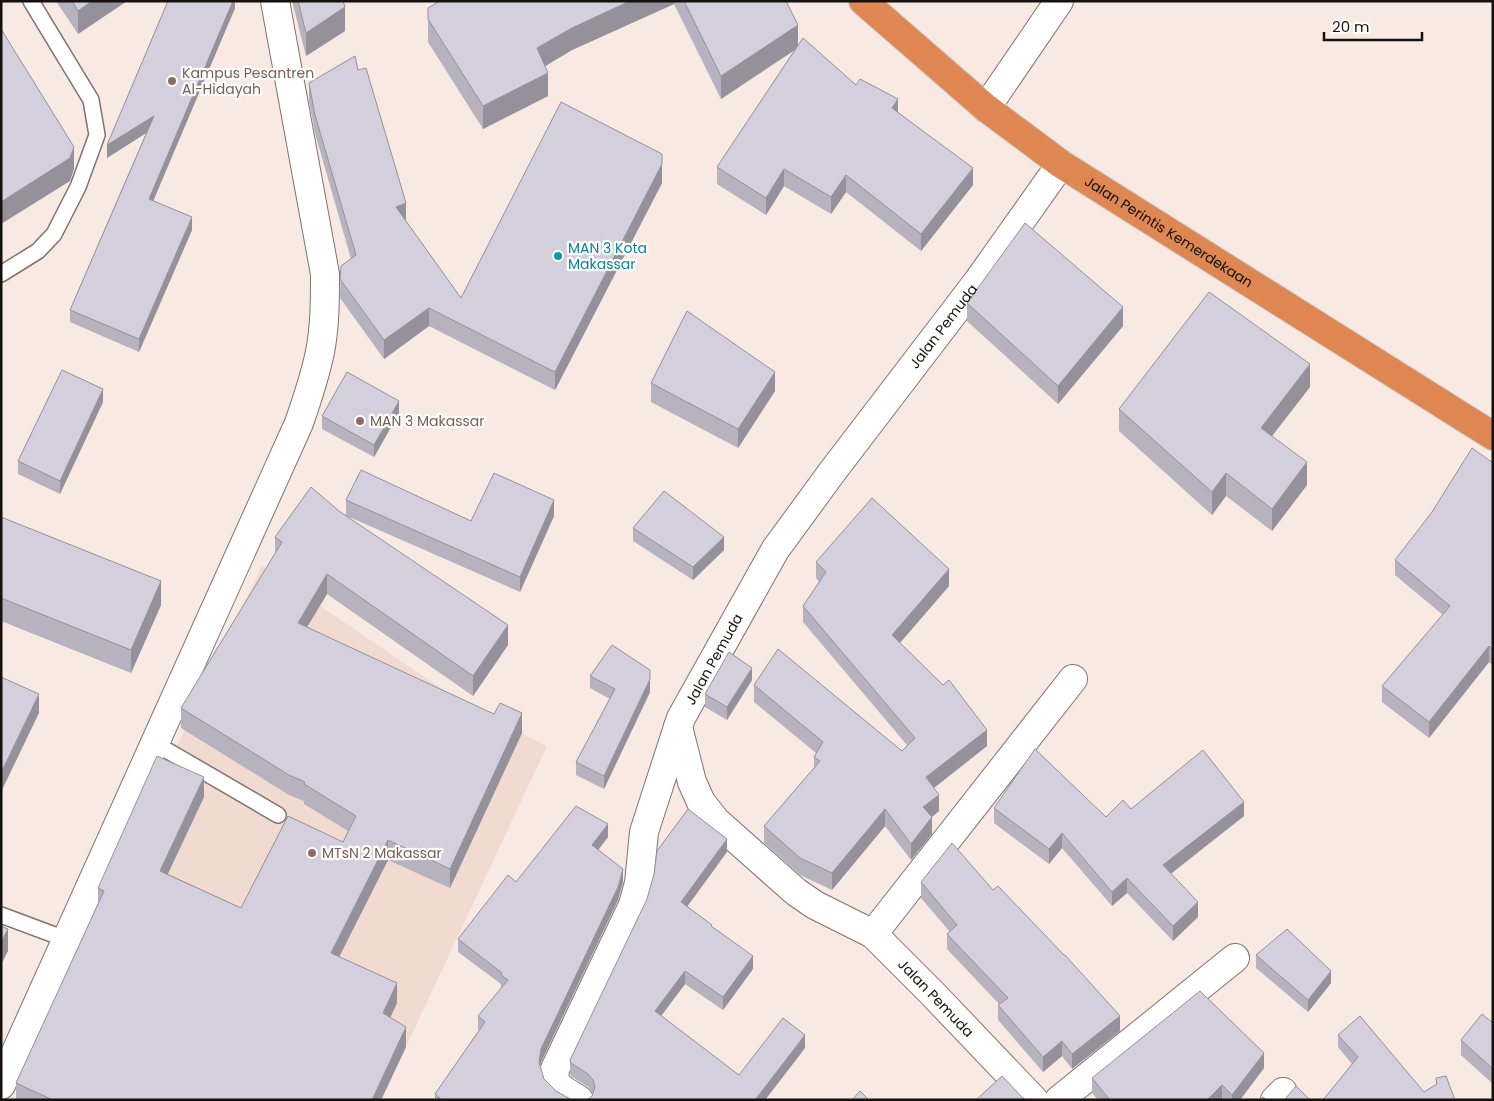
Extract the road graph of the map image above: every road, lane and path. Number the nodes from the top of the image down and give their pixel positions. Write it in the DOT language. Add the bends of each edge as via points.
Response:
graph roads {
  1 [pos="31,1"];
  2 [pos="275,1"];
  3 [pos="863,1"];
  4 [pos="1036,1"];
  5 [pos="1059,1"];
  6 [pos="979,102"];
  7 [pos="1061,164"];
  8 [pos="1,274"];
  9 [pos="1493,436"];
  10 [pos="1073,680"];
  11 [pos="678,727"];
  12 [pos="156,744"];
  13 [pos="278,815"];
  14 [pos="1,915"];
  15 [pos="873,934"];
  16 [pos="68,940"];
  17 [pos="1235,958"];
  18 [pos="1,1085"];
  19 [pos="580,1100"];
  20 [pos="1034,1100"];
  21 [pos="1059,1100"];
  1 -- 8 [label="lane" via="91,100 97,135 78,187 54,234 38,251"];
  2 -- 12 [label="street" via="325,274 320,351 300,423"];
  3 -- 6 [label="highway, Jalan Perintis Kemerdekaan"];
  4 -- 6 [label="street"];
  5 -- 6 [label="street"];
  6 -- 7 [label="highway, Jalan Perintis Kemerdekaan"];
  7 -- 9 [label="highway, Jalan Perintis Kemerdekaan"];
  7 -- 11 [label="street, Jalan Pemuda" via="978,281 775,550"];
  10 -- 15 [label="street"];
  11 -- 15 [label="street, Jalan Pemuda" via="692,782 701,802 716,821 796,892"];
  11 -- 19 [label="street" via="644,832 639,883 633,905 555,1069 556,1083"];
  12 -- 13 [label="lane"];
  12 -- 16 [label="street"];
  14 -- 16 [label="lane"];
  15 -- 20 [label="street, Jalan Pemuda"];
  16 -- 18 [label="street"];
  17 -- 21 [label="street"];
}
